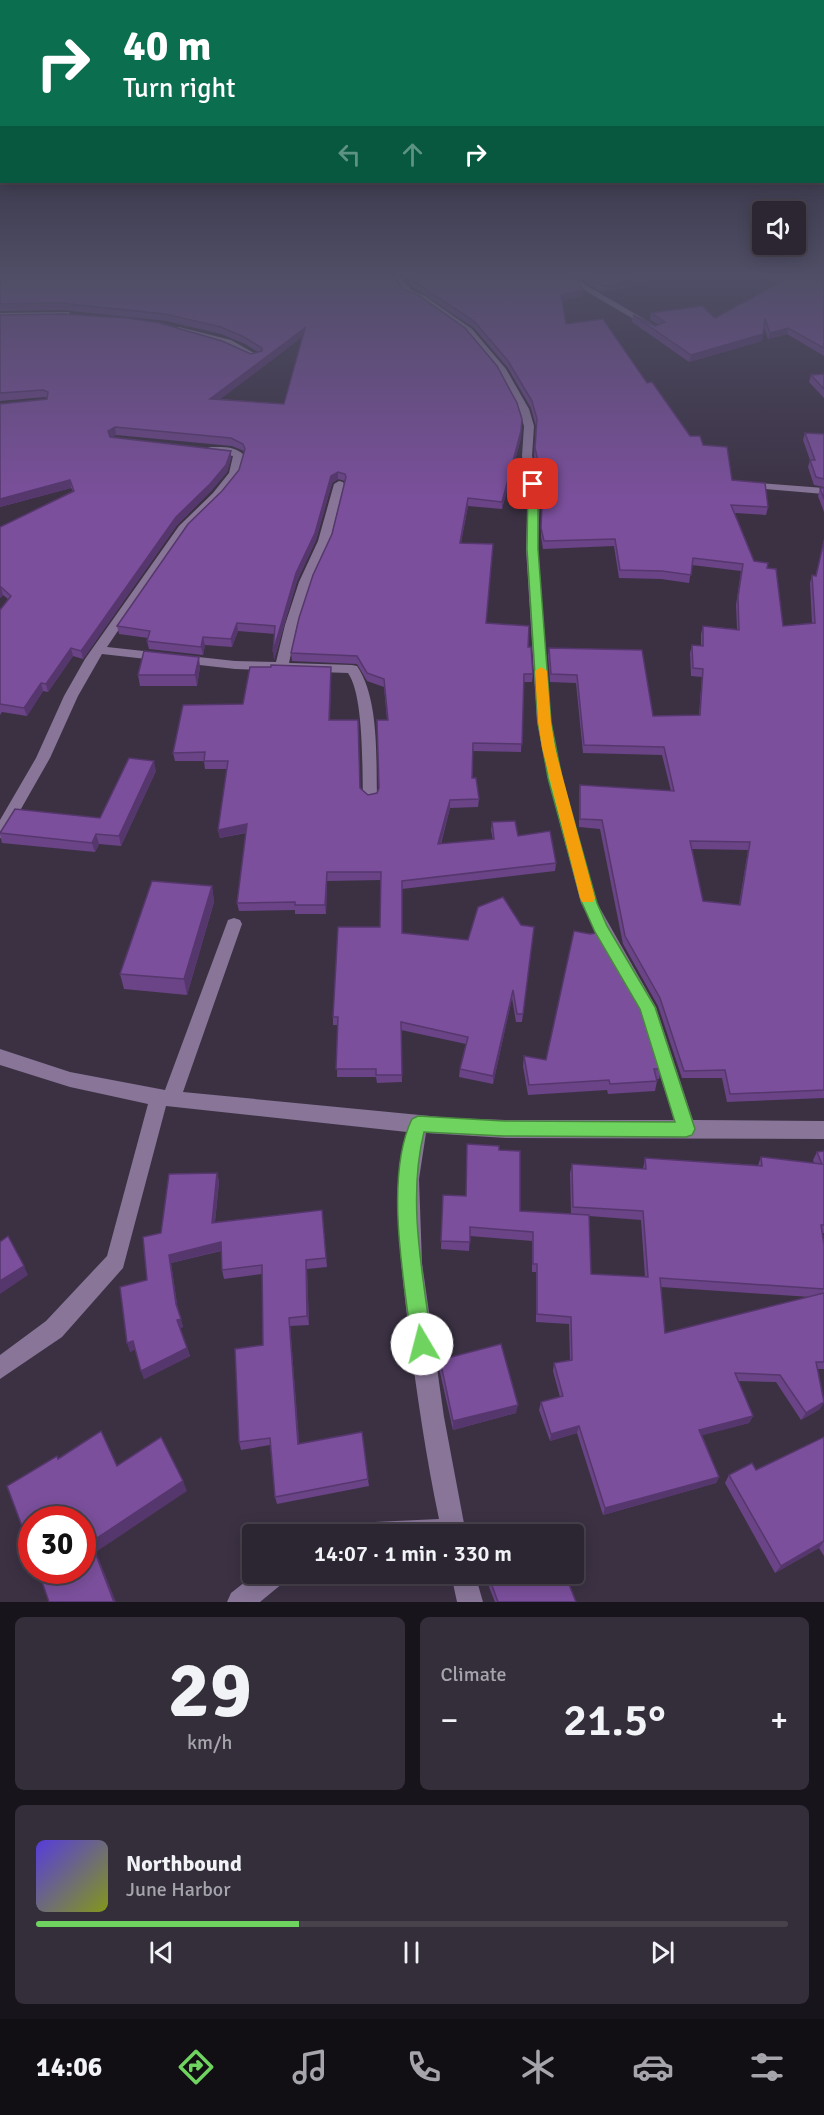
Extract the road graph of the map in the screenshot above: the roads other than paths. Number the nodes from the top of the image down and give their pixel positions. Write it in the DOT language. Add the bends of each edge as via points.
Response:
graph roads {
  1 [pos="246,352"];
  2 [pos="486,352"];
  3 [pos="256,357"];
  4 [pos="194,448"];
  5 [pos="339,484"];
  6 [pos="742,484"];
  7 [pos="824,491"];
  8 [pos="99,650"];
  9 [pos="282,666"];
  10 [pos="370,796"];
  11 [pos="0,833"];
  12 [pos="234,924"];
  13 [pos="0,1057"];
  14 [pos="165,1098"];
  15 [pos="418,1124"];
  16 [pos="686,1129"];
  17 [pos="824,1130"];
  18 [pos="0,1368"];
  19 [pos="453,1524"];
  20 [pos="262,1584"];
  21 [pos="466,1584"];
  22 [pos="240,1602"];
  23 [pos="470,1602"];
  1 -- 3 [label="street"];
  2 -- 16 [label="street" via="502,371 529,426 527,456 534,491 532,549 544,722 555,778 589,903 647,1007"];
  4 -- 8 [label="street" via="239,455 234,474 183,528"];
  5 -- 9 [label="street" via="324,541 291,625"];
  6 -- 7 [label="street"];
  8 -- 9 [label="street" via="235,665"];
  8 -- 11 [label="street"];
  9 -- 10 [label="street" via="347,668 358,674 369,748"];
  12 -- 14 [label="street"];
  13 -- 14 [label="street" via="33,1070 109,1089"];
  14 -- 15 [label="street"];
  14 -- 18 [label="street" via="116,1261 54,1329"];
  15 -- 16 [label="street" via="504,1129"];
  15 -- 19 [label="street" via="408,1182 410,1256"];
  16 -- 17 [label="street"];
  20 -- 22 [label="street"];
  21 -- 23 [label="street"];
}
